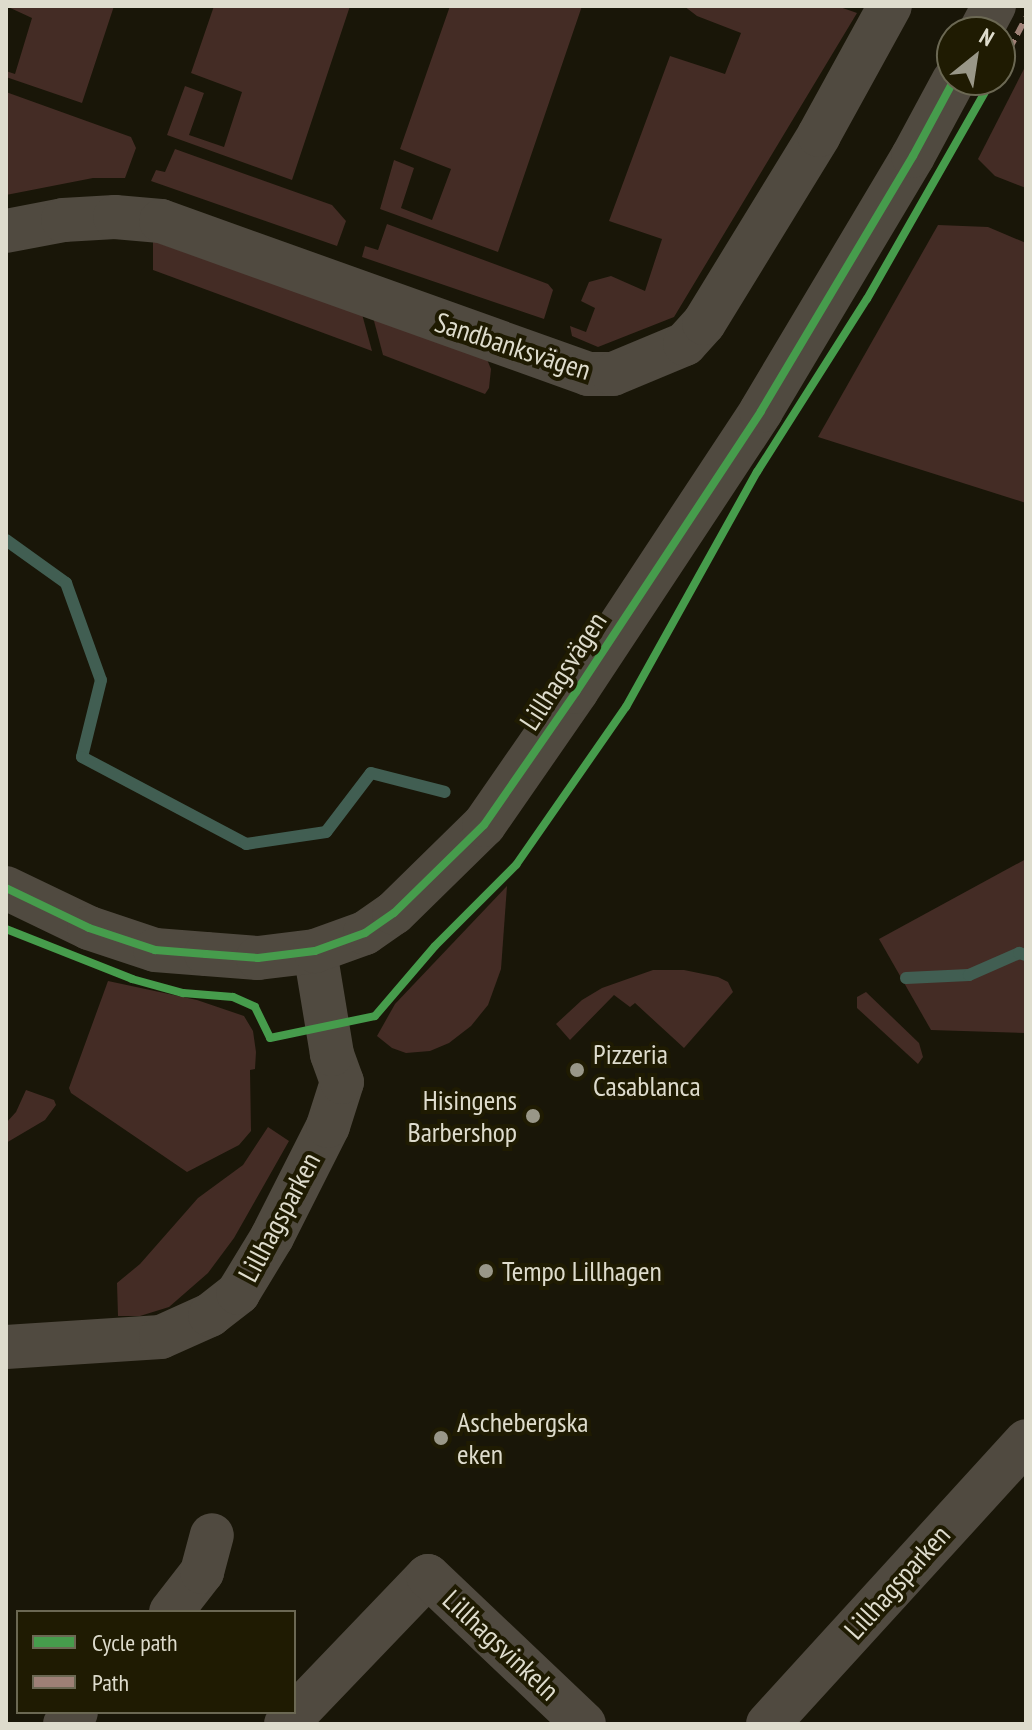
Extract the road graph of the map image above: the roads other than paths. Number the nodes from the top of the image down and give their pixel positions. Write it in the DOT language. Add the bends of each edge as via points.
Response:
graph roads {
  1 [pos="890,6"];
  2 [pos="945,96"];
  3 [pos="6,231"];
  4 [pos="6,888"];
  5 [pos="315,951"];
  6 [pos="6,1347"];
  7 [pos="1026,1441"];
  8 [pos="212,1535"];
  9 [pos="173,1610"];
  10 [pos="296,1714"];
  11 [pos="584,1724"];
  12 [pos="768,1724"];
  1 -- 3 [label="street, Sandbanksvägen" via="819,135 704,323 685,344 613,374 588,374 161,221 63,220"];
  2 -- 5 [label="street, Lillhagsvägen" via="761,411 484,825 394,913 365,933"];
  4 -- 5 [label="street, Lillhagsvägen" via="89,928 155,950 258,958"];
  5 -- 6 [label="street, Lillhagsparken" via="332,1054 342,1082 328,1126 238,1293 210,1315 161,1337"];
  7 -- 12 [label="street, Lillhagsparken"];
  8 -- 9 [label="street" via="202,1572"];
  10 -- 11 [label="street, Lillhagsvinkeln" via="428,1576"];
}
